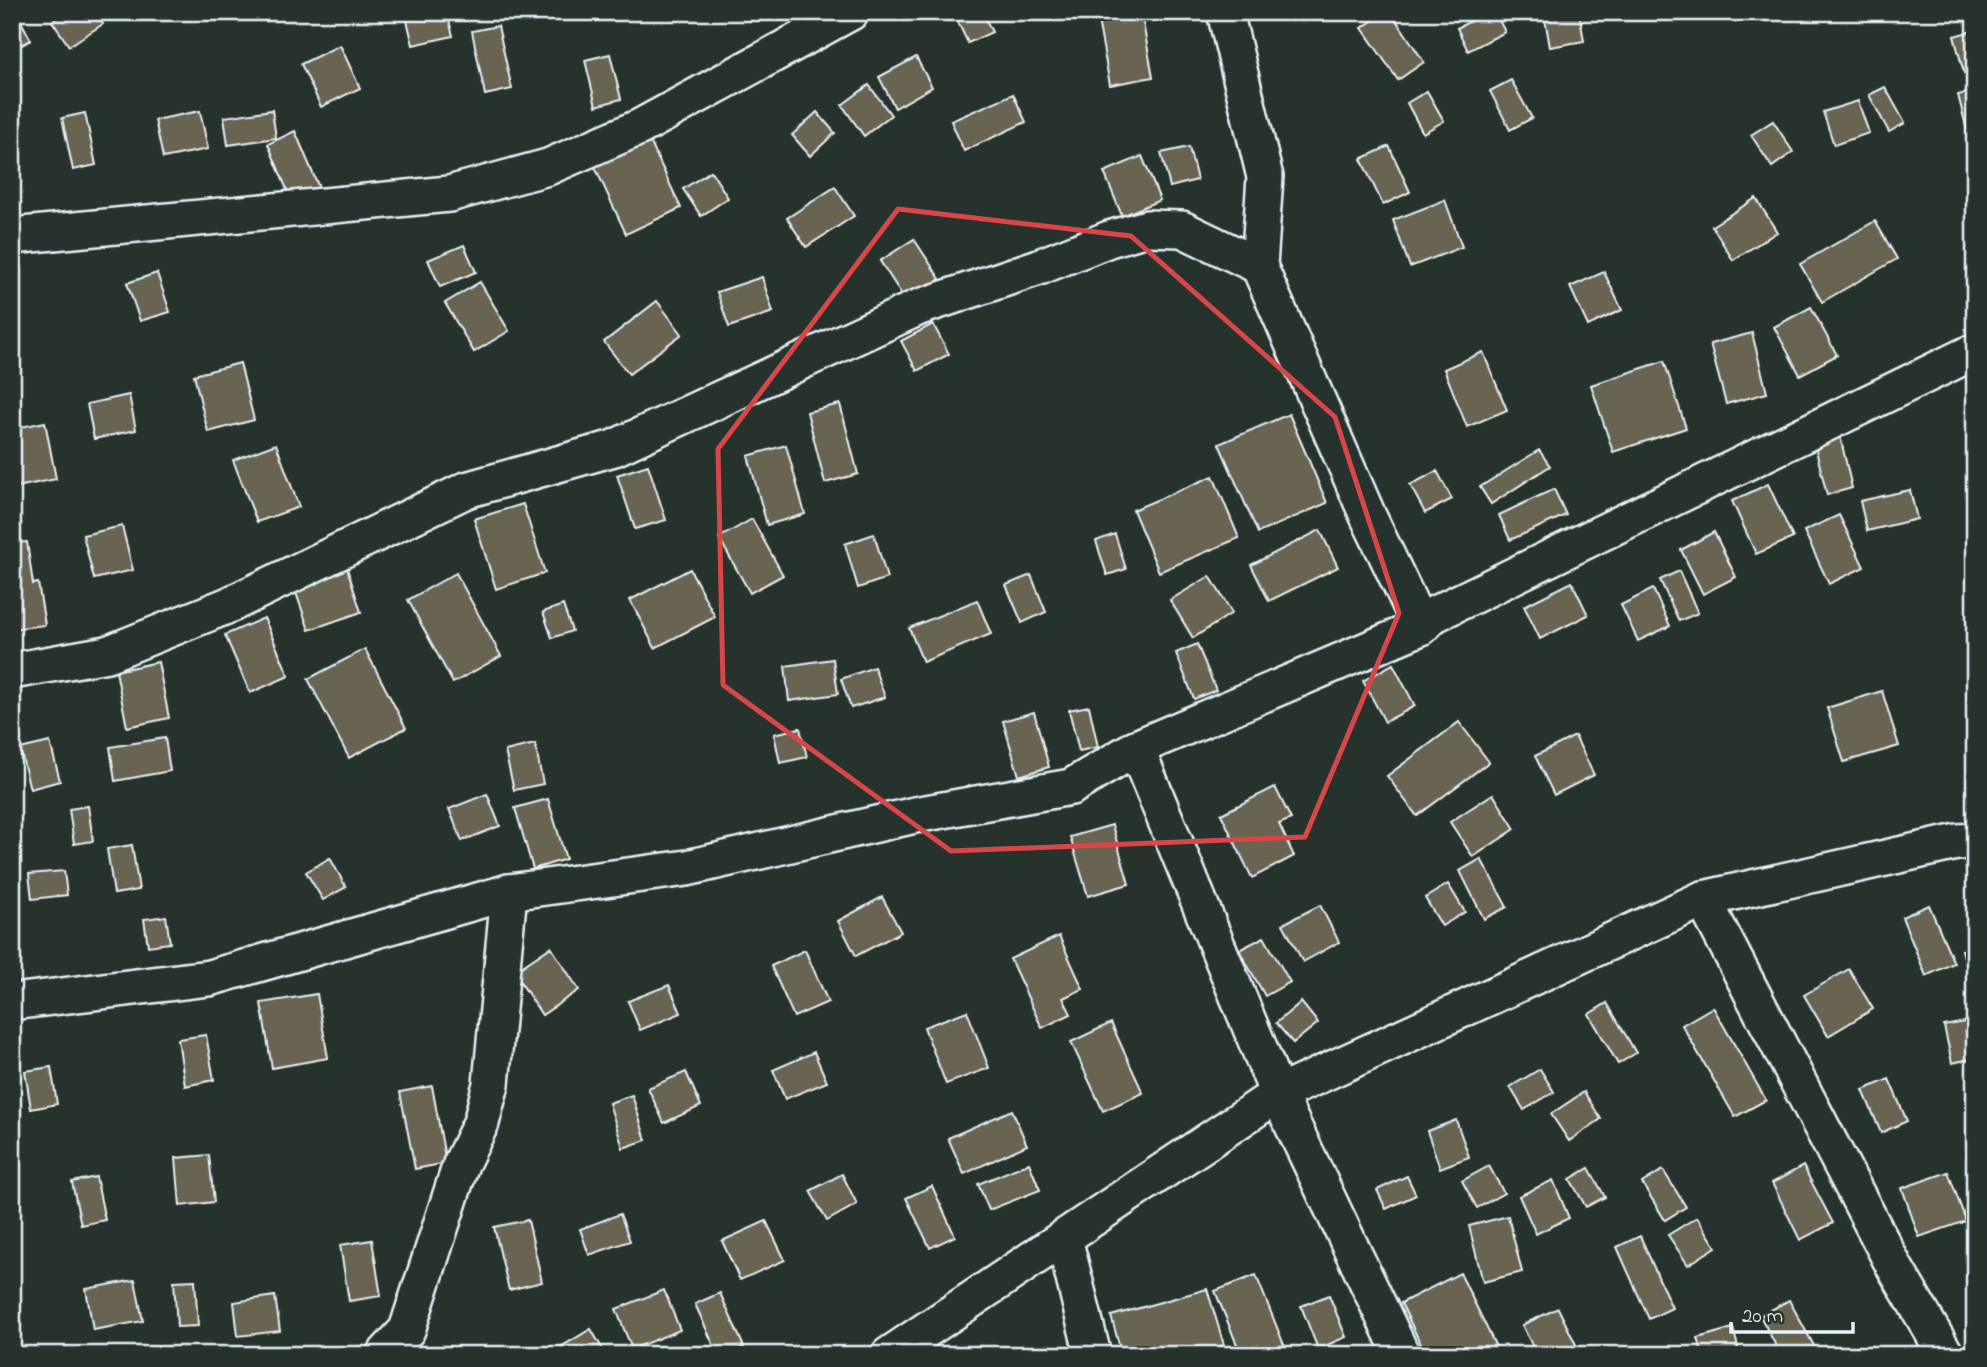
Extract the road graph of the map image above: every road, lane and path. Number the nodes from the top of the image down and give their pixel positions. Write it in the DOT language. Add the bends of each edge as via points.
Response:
graph roads {
  1 [pos="850,12"];
  2 [pos="1225,12"];
  3 [pos="12,236"];
  4 [pos="1259,266"];
  5 [pos="1975,351"];
  6 [pos="1421,627"];
  7 [pos="12,671"];
  8 [pos="1136,748"];
  9 [pos="1975,841"];
  10 [pos="509,892"];
  11 [pos="1703,899"];
  12 [pos="12,1002"];
  13 [pos="1278,1094"];
  14 [pos="1065,1238"];
  15 [pos="384,1355"];
  16 [pos="889,1355"];
  17 [pos="1093,1355"];
  18 [pos="1402,1355"];
  19 [pos="1946,1355"];
  1 -- 3 [label="street" via="640,127 548,167 449,194"];
  2 -- 4 [label="street" via="1265,177"];
  4 -- 6 [label="street"];
  4 -- 7 [label="street" via="1182,229 1147,228 1109,239 917,308 614,448 466,490 229,605 107,654"];
  5 -- 6 [label="street" via="1446,609"];
  6 -- 8 [label="street"];
  8 -- 10 [label="street" via="1071,787 915,815 687,868"];
  8 -- 13 [label="street"];
  9 -- 11 [label="street"];
  10 -- 12 [label="street" via="209,978"];
  10 -- 15 [label="street" via="491,1084 481,1123 461,1164 407,1330"];
  11 -- 13 [label="street"];
  11 -- 19 [label="street" via="1895,1268"];
  13 -- 14 [label="street"];
  13 -- 18 [label="street"];
  14 -- 16 [label="street"];
  14 -- 17 [label="street"];
}
